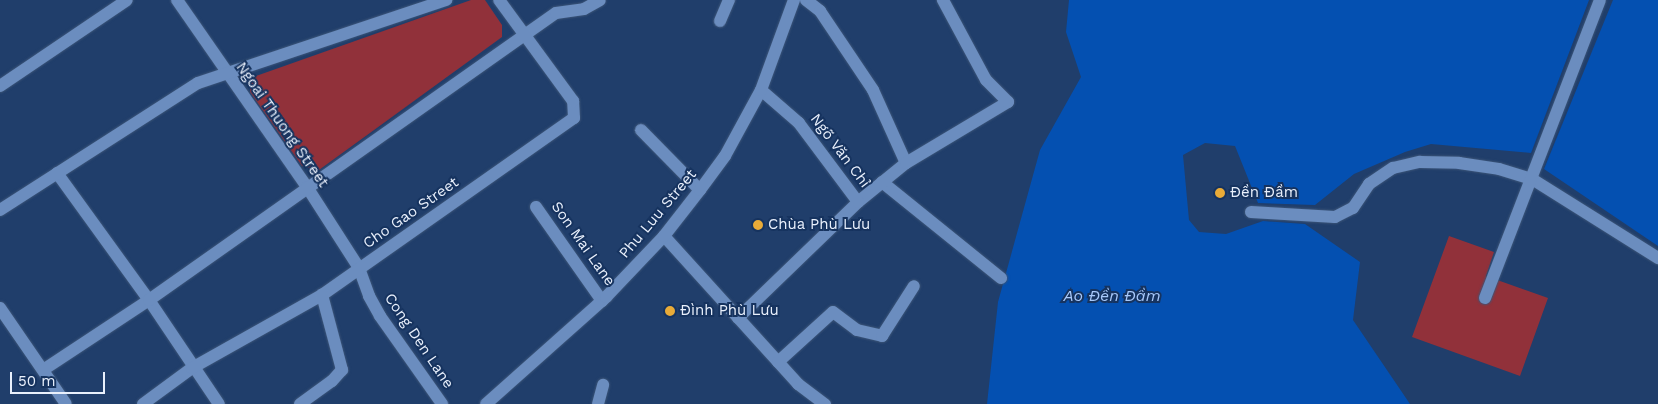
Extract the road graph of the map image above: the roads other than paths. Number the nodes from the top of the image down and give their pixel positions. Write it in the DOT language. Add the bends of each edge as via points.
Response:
graph roads {
  1 [pos="127,0"];
  2 [pos="177,0"];
  3 [pos="446,0"];
  4 [pos="500,0"];
  5 [pos="600,0"];
  6 [pos="729,0"];
  7 [pos="794,0"];
  8 [pos="806,0"];
  9 [pos="944,0"];
  10 [pos="1600,0"];
  11 [pos="720,22"];
  12 [pos="526,36"];
  13 [pos="226,75"];
  14 [pos="0,86"];
  15 [pos="761,90"];
  16 [pos="641,130"];
  17 [pos="906,163"];
  18 [pos="57,173"];
  19 [pos="1532,179"];
  20 [pos="882,182"];
  21 [pos="307,188"];
  22 [pos="700,190"];
  23 [pos="858,202"];
  24 [pos="536,207"];
  25 [pos="0,210"];
  26 [pos="1251,212"];
  27 [pos="664,236"];
  28 [pos="1658,258"];
  29 [pos="359,268"];
  30 [pos="1001,278"];
  31 [pos="914,286"];
  32 [pos="322,295"];
  33 [pos="1485,298"];
  34 [pos="150,300"];
  35 [pos="602,300"];
  36 [pos="0,308"];
  37 [pos="738,318"];
  38 [pos="778,362"];
  39 [pos="192,368"];
  40 [pos="44,370"];
  41 [pos="603,385"];
  42 [pos="66,404"];
  43 [pos="143,404"];
  44 [pos="219,404"];
  45 [pos="300,404"];
  46 [pos="442,404"];
  47 [pos="486,404"];
  48 [pos="598,404"];
  49 [pos="825,404"];
  1 -- 14 [label="street"];
  2 -- 13 [label="street, Ngoai Thuong Street"];
  3 -- 13 [label="street"];
  4 -- 12 [label="street, Cho Gao Street"];
  5 -- 12 [label="street" via="584,9 556,13"];
  6 -- 11 [label="street"];
  7 -- 15 [label="street, Phu Luu Street"];
  8 -- 17 [label="street" via="820,11 873,90"];
  9 -- 17 [label="street" via="986,80 1008,102"];
  10 -- 19 [label="street"];
  12 -- 21 [label="street"];
  12 -- 29 [label="street, Cho Gao Street" via="573,101 574,118"];
  13 -- 18 [label="street" via="198,83"];
  13 -- 21 [label="street, Ngoai Thuong Street"];
  15 -- 22 [label="street, Phu Luu Street" via="726,156"];
  15 -- 23 [label="street, Ngõ Văn Chỉ" via="799,123"];
  16 -- 22 [label="street"];
  17 -- 20 [label="street"];
  18 -- 25 [label="street"];
  18 -- 34 [label="street"];
  19 -- 26 [label="street" via="1499,169 1420,162 1393,168 1369,184 1353,208 1335,217"];
  19 -- 28 [label="street"];
  19 -- 33 [label="street"];
  20 -- 23 [label="street"];
  20 -- 30 [label="street"];
  21 -- 29 [label="street, Ngoai Thuong Street"];
  21 -- 34 [label="street"];
  22 -- 27 [label="street, Phu Luu Street"];
  23 -- 37 [label="street, Ngõ Văn Chỉ"];
  24 -- 35 [label="street, Son Mai Lane"];
  27 -- 35 [label="street, Phu Luu Street"];
  27 -- 37 [label="street"];
  29 -- 32 [label="street, Cho Gao Street"];
  29 -- 46 [label="street, Cong Den Lane" via="368,296 380,316"];
  31 -- 38 [label="street" via="882,336 857,330 833,312"];
  32 -- 39 [label="street, Cho Gao Street"];
  32 -- 45 [label="street" via="342,370"];
  34 -- 39 [label="street"];
  34 -- 40 [label="street"];
  35 -- 47 [label="street, Phu Luu Street"];
  36 -- 40 [label="street"];
  37 -- 38 [label="street"];
  38 -- 49 [label="street" via="798,384"];
  39 -- 43 [label="street, Cho Gao Street"];
  39 -- 44 [label="street"];
  40 -- 42 [label="street"];
  41 -- 48 [label="street"];
}
